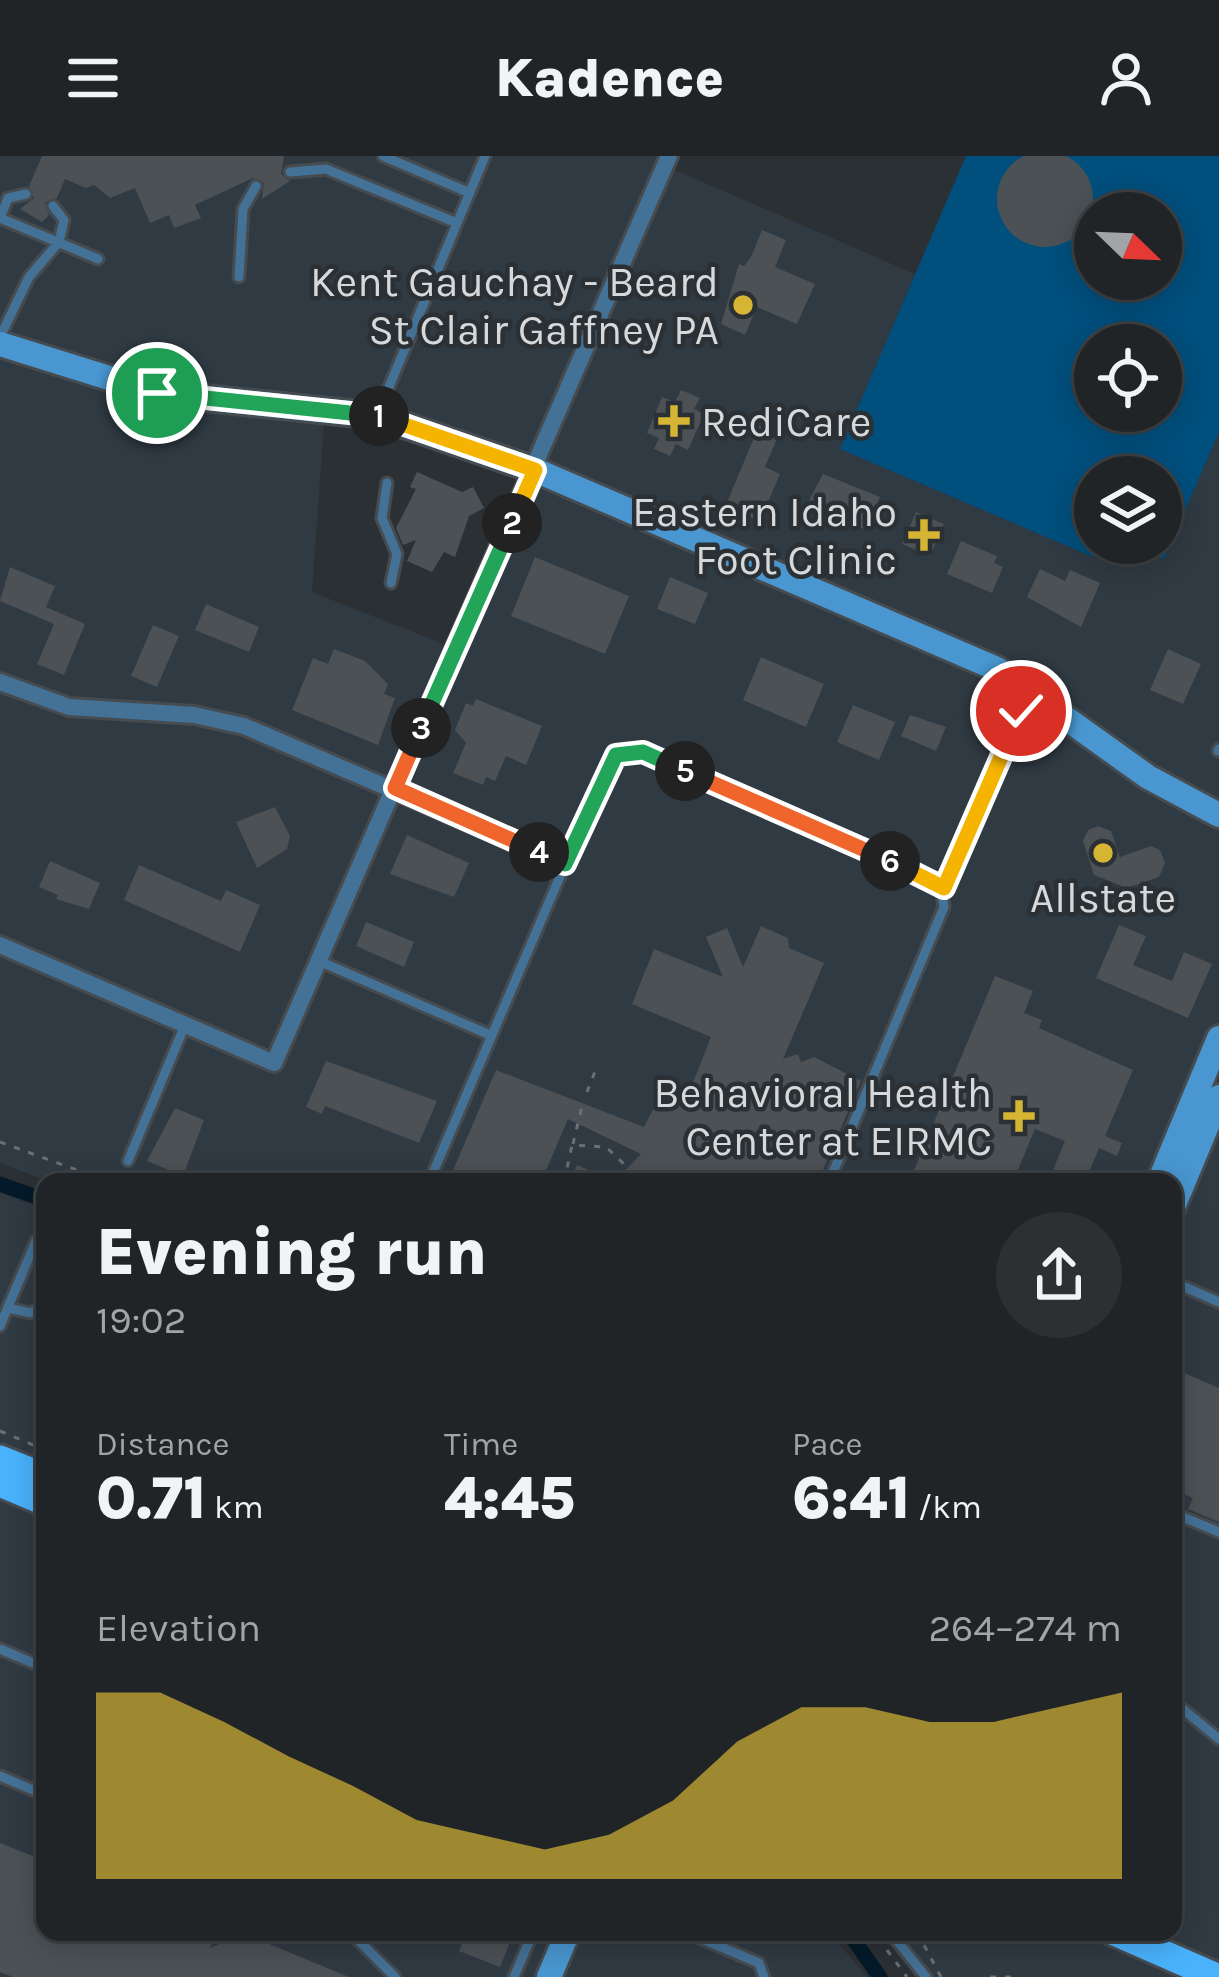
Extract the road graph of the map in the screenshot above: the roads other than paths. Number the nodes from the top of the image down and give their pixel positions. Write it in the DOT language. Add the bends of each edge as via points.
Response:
graph roads {
  1 [pos="383,156"];
  2 [pos="485,156"];
  3 [pos="669,156"];
  4 [pos="290,172"];
  5 [pos="256,186"];
  6 [pos="470,193"];
  7 [pos="26,194"];
  8 [pos="53,206"];
  9 [pos="0,218"];
  10 [pos="457,223"];
  11 [pos="59,242"];
  12 [pos="98,259"];
  13 [pos="239,277"];
  14 [pos="0,341"];
  15 [pos="378,416"];
  16 [pos="535,470"];
  17 [pos="387,483"];
  18 [pos="391,583"];
  19 [pos="0,682"];
  20 [pos="1029,691"];
  21 [pos="395,788"];
  22 [pos="1219,815"];
  23 [pos="565,864"];
  24 [pos="944,888"];
  25 [pos="0,945"];
  26 [pos="319,962"];
  27 [pos="185,1025"];
  28 [pos="490,1035"];
  29 [pos="1219,1038"];
  30 [pos="1219,1097"];
  31 [pos="128,1161"];
  32 [pos="433,1173"];
  33 [pos="833,1173"];
  34 [pos="1163,1173"];
  35 [pos="1182,1185"];
  36 [pos="36,1241"];
  37 [pos="1182,1286"];
  38 [pos="1219,1301"];
  39 [pos="8,1308"];
  40 [pos="36,1310"];
  41 [pos="0,1326"];
  42 [pos="0,1459"];
  43 [pos="36,1473"];
  44 [pos="0,1484"];
  45 [pos="36,1498"];
  46 [pos="1182,1517"];
  47 [pos="1219,1532"];
  48 [pos="0,1649"];
  49 [pos="36,1664"];
  50 [pos="1182,1708"];
  51 [pos="1219,1739"];
  52 [pos="0,1776"];
  53 [pos="36,1791"];
  54 [pos="359,1941"];
  55 [pos="529,1941"];
  56 [pos="564,1941"];
  57 [pos="707,1941"];
  58 [pos="897,1941"];
  59 [pos="1135,1941"];
  60 [pos="395,1977"];
  61 [pos="514,1977"];
  62 [pos="549,1977"];
  63 [pos="764,1977"];
  64 [pos="926,1977"];
  65 [pos="1217,1977"];
  1 -- 6 [label="lane"];
  2 -- 6 [label="lane"];
  3 -- 16 [label="street"];
  4 -- 10 [label="lane" via="336,172"];
  5 -- 13 [label="lane" via="242,209"];
  6 -- 10 [label="lane"];
  7 -- 9 [label="lane" via="8,198"];
  8 -- 11 [label="lane" via="64,220"];
  9 -- 11 [label="lane"];
  10 -- 15 [label="lane"];
  11 -- 12 [label="lane"];
  11 -- 14 [label="lane" via="28,277"];
  14 -- 15 [label="main road" via="157,393"];
  15 -- 16 [label="main road"];
  16 -- 20 [label="main road" via="912,628"];
  16 -- 21 [label="street"];
  17 -- 18 [label="lane" via="382,518 398,554"];
  19 -- 21 [label="street" via="69,707 218,718"];
  20 -- 22 [label="main road" via="1148,777"];
  20 -- 24 [label="lane"];
  21 -- 23 [label="street"];
  21 -- 26 [label="street"];
  23 -- 24 [label="lane" via="608,762 631,750"];
  23 -- 28 [label="lane"];
  24 -- 33 [label="lane" via="944,907"];
  25 -- 27 [label="street"];
  26 -- 27 [label="street" via="274,1063"];
  26 -- 28 [label="lane"];
  27 -- 31 [label="lane"];
  28 -- 32 [label="lane"];
  29 -- 34 [label="main road"];
  30 -- 35 [label="main road"];
  36 -- 39 [label="lane"];
  37 -- 38 [label="lane"];
  39 -- 40 [label="lane"];
  39 -- 41 [label="lane"];
  42 -- 43 [label="main road"];
  44 -- 45 [label="main road"];
  46 -- 47 [label="lane"];
  48 -- 49 [label="lane"];
  50 -- 51 [label="lane"];
  52 -- 53 [label="lane"];
  54 -- 60 [label="lane"];
  55 -- 61 [label="lane"];
  56 -- 62 [label="main road"];
  57 -- 63 [label="lane" via="759,1963"];
  58 -- 64 [label="lane"];
  59 -- 65 [label="main road"];
}
